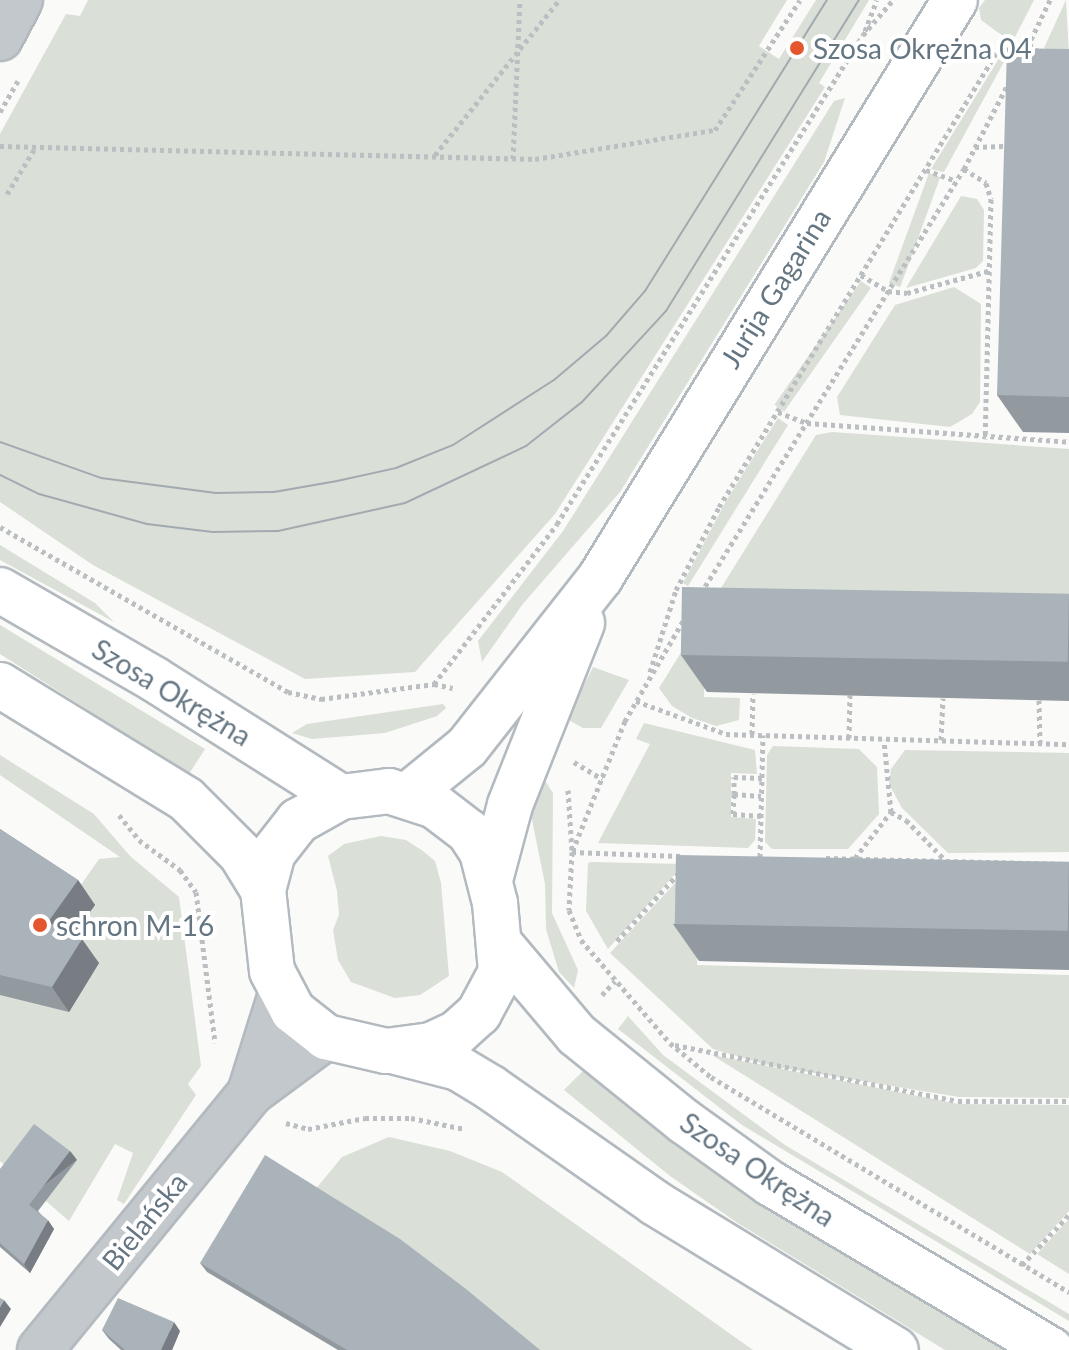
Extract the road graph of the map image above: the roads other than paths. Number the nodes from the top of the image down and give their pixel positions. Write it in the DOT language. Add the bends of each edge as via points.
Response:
graph roads {
  1 [pos="20,0"];
  2 [pos="955,0"];
  3 [pos="0,38"];
  4 [pos="600,578"];
  5 [pos="0,590"];
  6 [pos="0,685"];
  7 [pos="408,795"];
  8 [pos="341,797"];
  9 [pos="491,876"];
  10 [pos="265,905"];
  11 [pos="500,944"];
  12 [pos="281,994"];
  13 [pos="326,1037"];
  14 [pos="386,1051"];
  15 [pos="250,1093"];
  16 [pos="40,1350"];
  17 [pos="896,1350"];
  18 [pos="1051,1350"];
  1 -- 3 [label="street"];
  2 -- 4 [label="street, Jurija Gagarina"];
  4 -- 7 [label="street, Jurija Gagarina" via="467,747"];
  4 -- 9 [label="street, Jurija Gagarina" via="510,805"];
  5 -- 8 [label="street, Szosa Okrężna"];
  6 -- 10 [label="street" via="186,799 241,854"];
  7 -- 8 [label="street" via="389,791"];
  7 -- 9 [label="street" via="435,806 469,832"];
  8 -- 10 [label="street" via="313,810 287,833 266,871"];
  9 -- 11 [label="street"];
  10 -- 12 [label="street" via="272,971"];
  11 -- 14 [label="street" via="498,980 479,1013 457,1033 431,1045"];
  11 -- 18 [label="street, Szosa Okrężna" via="577,1035 685,1122 770,1183"];
  12 -- 13 [label="street"];
  12 -- 15 [label="street, Bielańska"];
  13 -- 14 [label="street"];
  13 -- 15 [label="street, Bielańska"];
  14 -- 17 [label="street" via="458,1068 655,1203"];
  15 -- 16 [label="street, Bielańska"];
}
